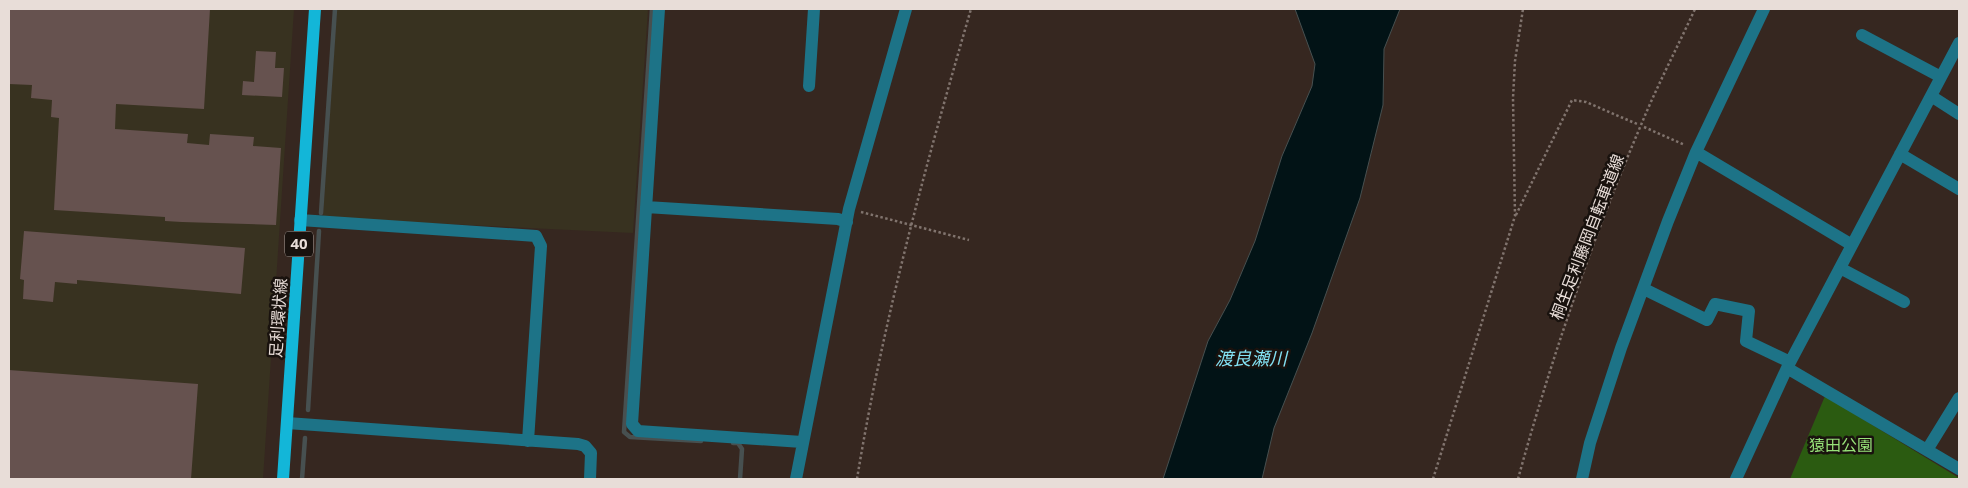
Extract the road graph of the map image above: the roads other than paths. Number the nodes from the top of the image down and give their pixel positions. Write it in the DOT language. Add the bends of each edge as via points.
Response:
graph roads {
  1 [pos="315,9"];
  2 [pos="659,9"];
  3 [pos="814,9"];
  4 [pos="906,9"];
  5 [pos="1764,9"];
  6 [pos="1862,35"];
  7 [pos="1959,43"];
  8 [pos="1941,77"];
  9 [pos="809,86"];
  10 [pos="1931,96"];
  11 [pos="1959,114"];
  12 [pos="1696,152"];
  13 [pos="1900,154"];
  14 [pos="1959,189"];
  15 [pos="646,207"];
  16 [pos="300,220"];
  17 [pos="847,222"];
  18 [pos="1852,245"];
  19 [pos="1840,268"];
  20 [pos="1644,289"];
  21 [pos="1904,302"];
  22 [pos="1788,365"];
  23 [pos="1959,398"];
  24 [pos="287,423"];
  25 [pos="528,441"];
  26 [pos="802,442"];
  27 [pos="1927,450"];
  28 [pos="1959,468"];
  29 [pos="283,479"];
  30 [pos="590,479"];
  31 [pos="796,479"];
  32 [pos="1582,479"];
  33 [pos="1736,479"];
  1 -- 16 [label="main road, 足利環状線 / 40"];
  2 -- 15 [label="street"];
  3 -- 9 [label="street"];
  4 -- 17 [label="street"];
  5 -- 12 [label="street"];
  6 -- 8 [label="street"];
  7 -- 8 [label="street"];
  8 -- 10 [label="street"];
  10 -- 11 [label="street"];
  10 -- 13 [label="street"];
  12 -- 18 [label="street"];
  12 -- 20 [label="street"];
  13 -- 14 [label="street"];
  13 -- 18 [label="street"];
  15 -- 17 [label="street"];
  15 -- 26 [label="street" via="632,424 638,431"];
  16 -- 24 [label="main road, 足利環状線 / 40"];
  16 -- 25 [label="street" via="536,236 541,246"];
  17 -- 26 [label="street"];
  18 -- 19 [label="street"];
  19 -- 21 [label="street"];
  19 -- 22 [label="street"];
  20 -- 22 [label="street" via="1707,320 1715,304 1749,311 1746,341"];
  20 -- 32 [label="street" via="1594,433"];
  22 -- 27 [label="street"];
  22 -- 33 [label="street"];
  23 -- 27 [label="street"];
  24 -- 25 [label="street"];
  24 -- 29 [label="main road, 足利環状線 / 40"];
  25 -- 30 [label="street" via="585,446 591,453"];
  26 -- 31 [label="street"];
  27 -- 28 [label="street"];
}
